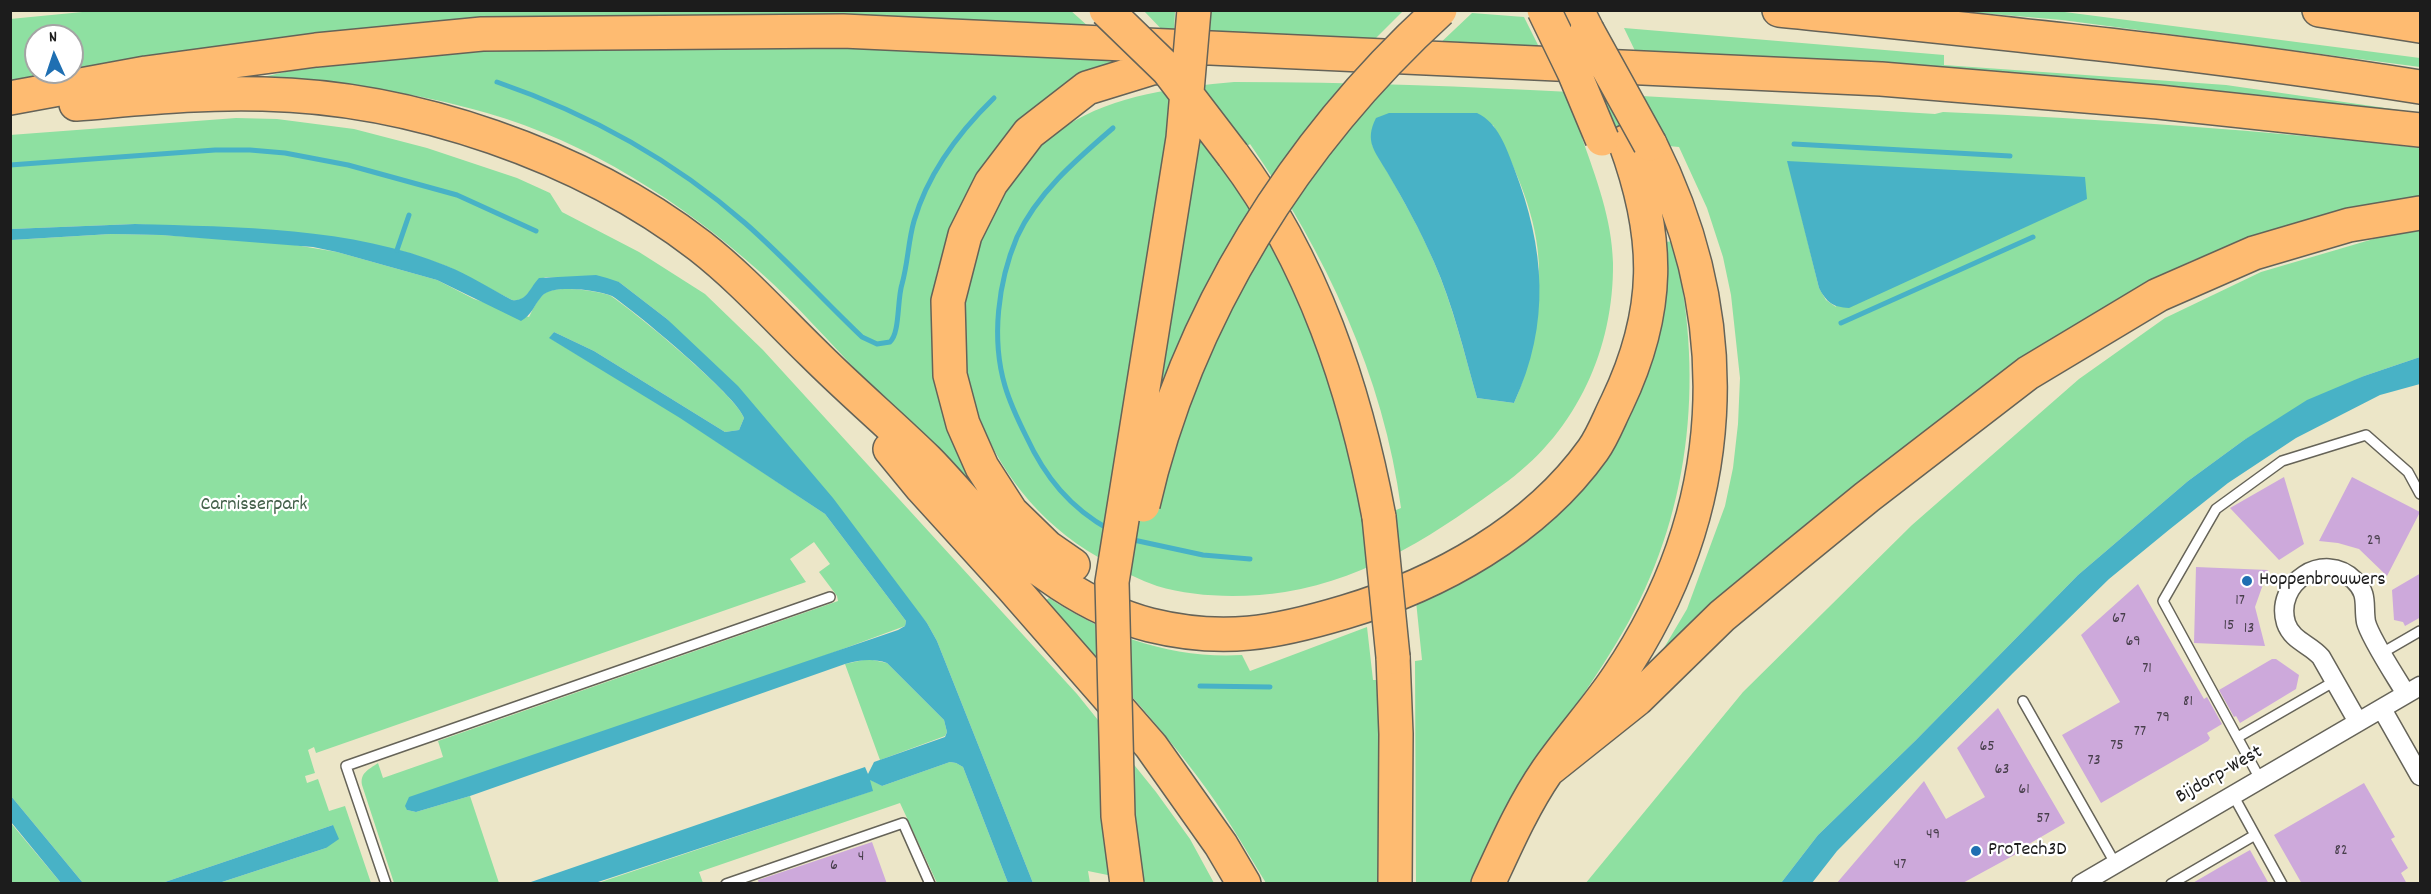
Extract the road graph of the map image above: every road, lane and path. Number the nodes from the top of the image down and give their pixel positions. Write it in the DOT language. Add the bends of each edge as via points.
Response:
graph roads {
  1 [pos="1106,10"];
  2 [pos="1194,10"];
  3 [pos="1440,10"];
  4 [pos="1544,10"];
  5 [pos="1779,10"];
  6 [pos="2319,10"];
  7 [pos="1582,20"];
  8 [pos="2421,26"];
  9 [pos="1382,55"];
  10 [pos="2421,87"];
  11 [pos="10,98"];
  12 [pos="10,110"];
  13 [pos="2421,130"];
  14 [pos="1626,142"];
  15 [pos="2421,213"];
  16 [pos="814,354"];
  17 [pos="2421,494"];
  18 [pos="830,597"];
  19 [pos="2421,631"];
  20 [pos="2382,653"];
  21 [pos="2335,681"];
  22 [pos="1115,684"];
  23 [pos="2413,690"];
  24 [pos="2023,701"];
  25 [pos="2382,709"];
  26 [pos="2358,722"];
  27 [pos="2238,737"];
  28 [pos="1548,770"];
  29 [pos="2421,776"];
  30 [pos="2260,779"];
  31 [pos="2233,795"];
  32 [pos="2255,835"];
  33 [pos="2115,864"];
  34 [pos="386,884"];
  35 [pos="726,884"];
  36 [pos="930,884"];
  37 [pos="1127,884"];
  38 [pos="1244,884"];
  39 [pos="1395,884"];
  40 [pos="1488,884"];
  41 [pos="2081,884"];
  42 [pos="2171,884"];
  43 [pos="2282,884"];
  1 -- 39 [label="highway, bridge" via="1168,70 1233,155 1281,230 1327,327 1360,425 1379,517 1393,657"];
  2 -- 22 [label="highway, bridge" via="1184,138 1112,582"];
  3 -- 22 [label="highway, bridge" via="1375,74 1313,148 1288,181 1222,293 1194,352 1149,480 1124,604"];
  4 -- 14 [label="highway, bridge" via="1574,72"];
  5 -- 10 [label="highway" via="2053,38"];
  6 -- 8 [label="highway"];
  7 -- 14 [label="highway, bridge"];
  9 -- 11 [label="highway" via="843,31 482,34 316,50 146,73"];
  9 -- 13 [label="highway" via="1881,79 2158,102"];
  9 -- 14 [label="highway" via="1328,63 1262,59 1152,68 1087,88 1029,133 991,183 965,235 948,301 950,375 963,424 982,467 1011,512 1047,547 1089,577 1147,601 1184,611 1222,615 1287,608 1353,589 1418,562 1488,521 1530,488 1558,461 1585,426 1610,378 1625,324 1630,273 1622,199"];
  12 -- 16 [label="highway" via="262,94 334,98 388,107 474,130 556,162 636,203 699,245"];
  14 -- 16 [label="highway" via="1648,222 1650,294 1636,360 1597,444 1568,482 1485,549 1385,600 1288,629 1245,635 1198,634 1146,624 1084,598 1004,540 931,464"];
  14 -- 28 [label="highway" via="1682,219 1695,260 1710,373 1710,423 1702,484 1674,573 1618,677"];
  15 -- 28 [label="highway" via="2349,225 2235,261 2158,295 2028,373 1722,616 1637,699"];
  16 -- 38 [label="highway" via="922,488 1150,746 1209,827"];
  17 -- 27 [label="lane" via="2408,472 2366,435 2282,461 2216,509 2163,601"];
  18 -- 34 [label="lane" via="346,766"];
  19 -- 20 [label="lane"];
  20 -- 21 [label="street" via="2367,625 2364,594 2354,579 2334,569 2306,573 2290,588 2285,599 2286,623 2296,639 2316,651"];
  20 -- 23 [label="street"];
  21 -- 26 [label="street"];
  21 -- 27 [label="lane"];
  22 -- 37 [label="highway, bridge" via="1118,816"];
  23 -- 25 [label="street, Bijdorp-West"];
  24 -- 33 [label="lane"];
  25 -- 26 [label="street, Bijdorp-West"];
  25 -- 29 [label="street"];
  26 -- 30 [label="street, Bijdorp-West"];
  27 -- 30 [label="lane"];
  28 -- 40 [label="highway" via="1510,835"];
  30 -- 31 [label="street, Bijdorp-West"];
  31 -- 32 [label="lane"];
  31 -- 33 [label="street, Bijdorp-West"];
  32 -- 42 [label="lane"];
  32 -- 43 [label="lane"];
  33 -- 41 [label="street, Bijdorp-West"];
  35 -- 36 [label="lane" via="903,823"];
}
